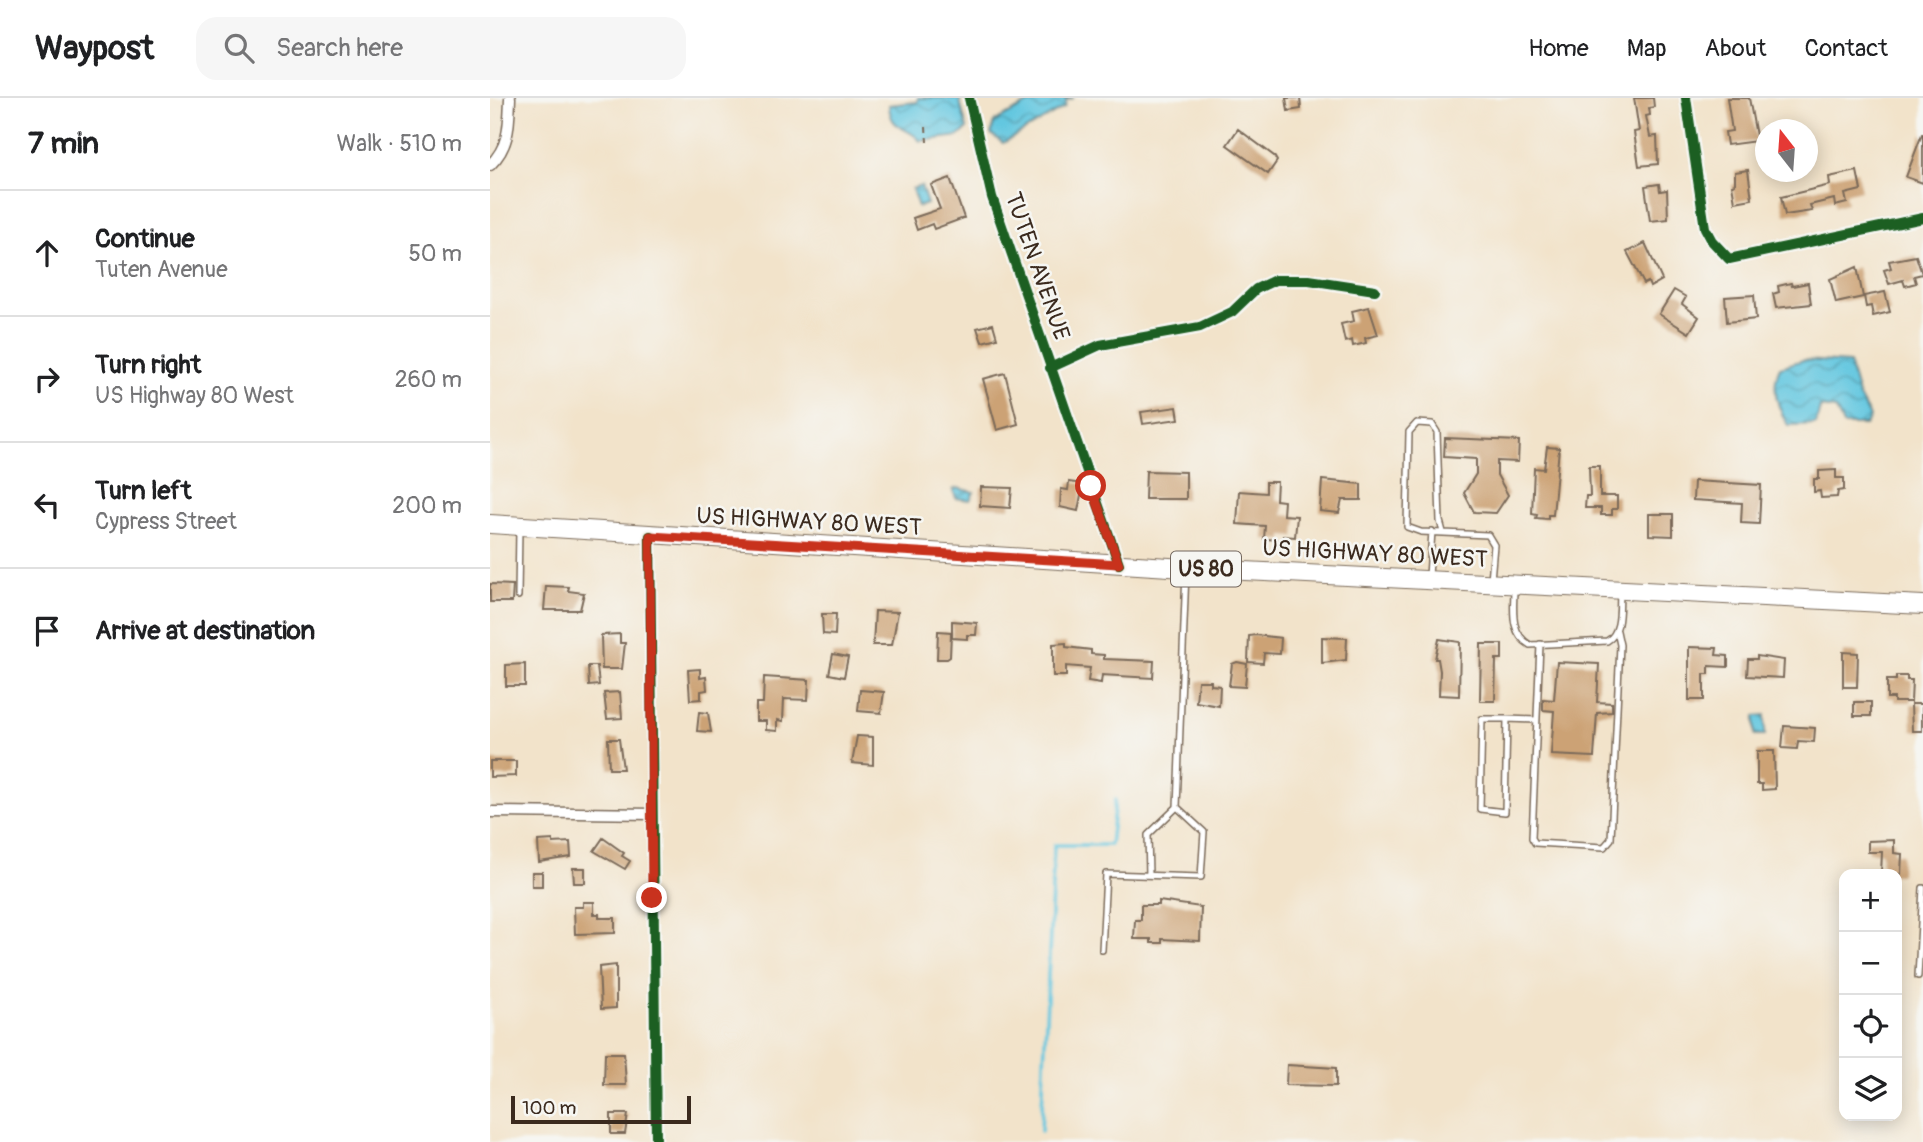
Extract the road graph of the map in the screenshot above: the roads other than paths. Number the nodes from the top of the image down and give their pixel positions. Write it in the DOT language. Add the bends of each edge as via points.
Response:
graph roads {
  1 [pos="510,98"];
  2 [pos="969,98"];
  3 [pos="1686,98"];
  4 [pos="490,165"];
  5 [pos="1923,218"];
  6 [pos="1375,290"];
  7 [pos="1050,368"];
  8 [pos="490,524"];
  9 [pos="519,526"];
  10 [pos="1432,531"];
  11 [pos="1443,532"];
  12 [pos="650,536"];
  13 [pos="1119,564"];
  14 [pos="1185,568"];
  15 [pos="1429,579"];
  16 [pos="1491,583"];
  17 [pos="1514,585"];
  18 [pos="1620,590"];
  19 [pos="518,596"];
  20 [pos="1923,606"];
  21 [pos="1617,631"];
  22 [pos="1539,644"];
  23 [pos="1507,719"];
  24 [pos="1536,720"];
  25 [pos="1177,807"];
  26 [pos="490,812"];
  27 [pos="653,814"];
  28 [pos="1149,875"];
  29 [pos="1923,888"];
  30 [pos="1102,950"];
  31 [pos="1918,976"];
  32 [pos="656,1142"];
  1 -- 4 [label="street" via="507,140"];
  2 -- 7 [label="street, TUTEN AVENUE" via="992,197"];
  3 -- 5 [label="street" via="1707,233 1729,259"];
  6 -- 7 [label="street" via="1275,280 1256,289 1232,313 1200,327 1100,345"];
  7 -- 13 [label="street, TUTEN AVENUE"];
  8 -- 9 [label="main road, US HIGHWAY 80 WEST / US 80"];
  9 -- 12 [label="main road, US HIGHWAY 80 WEST / US 80"];
  9 -- 19 [label="lane"];
  10 -- 11 [label="lane"];
  10 -- 11 [label="lane" via="1407,527 1409,432 1417,423 1432,424 1437,432"];
  10 -- 15 [label="lane"];
  11 -- 16 [label="lane" via="1492,539"];
  12 -- 13 [label="main road, US HIGHWAY 80 WEST / US 80"];
  12 -- 27 [label="street"];
  13 -- 14 [label="main road, US HIGHWAY 80 WEST / US 80"];
  14 -- 15 [label="main road, US HIGHWAY 80 WEST / US 80"];
  14 -- 25 [label="lane"];
  15 -- 16 [label="main road, US HIGHWAY 80 WEST / US 80"];
  16 -- 17 [label="main road, US HIGHWAY 80 WEST / US 80"];
  17 -- 18 [label="main road, US HIGHWAY 80 WEST / US 80"];
  17 -- 22 [label="lane" via="1516,632 1530,645"];
  18 -- 20 [label="main road, US HIGHWAY 80 WEST / US 80"];
  18 -- 21 [label="lane"];
  21 -- 22 [label="lane" via="1607,640"];
  21 -- 24 [label="lane" via="1611,839 1604,847 1535,843 1532,838"];
  22 -- 24 [label="lane"];
  23 -- 23 [label="lane" via="1505,812 1480,809 1482,719"];
  23 -- 24 [label="lane"];
  25 -- 28 [label="lane" via="1149,835"];
  25 -- 28 [label="lane" via="1204,832 1201,877"];
  26 -- 27 [label="street"];
  27 -- 32 [label="street"];
  28 -- 30 [label="lane" via="1106,874"];
  29 -- 31 [label="lane"];
}
